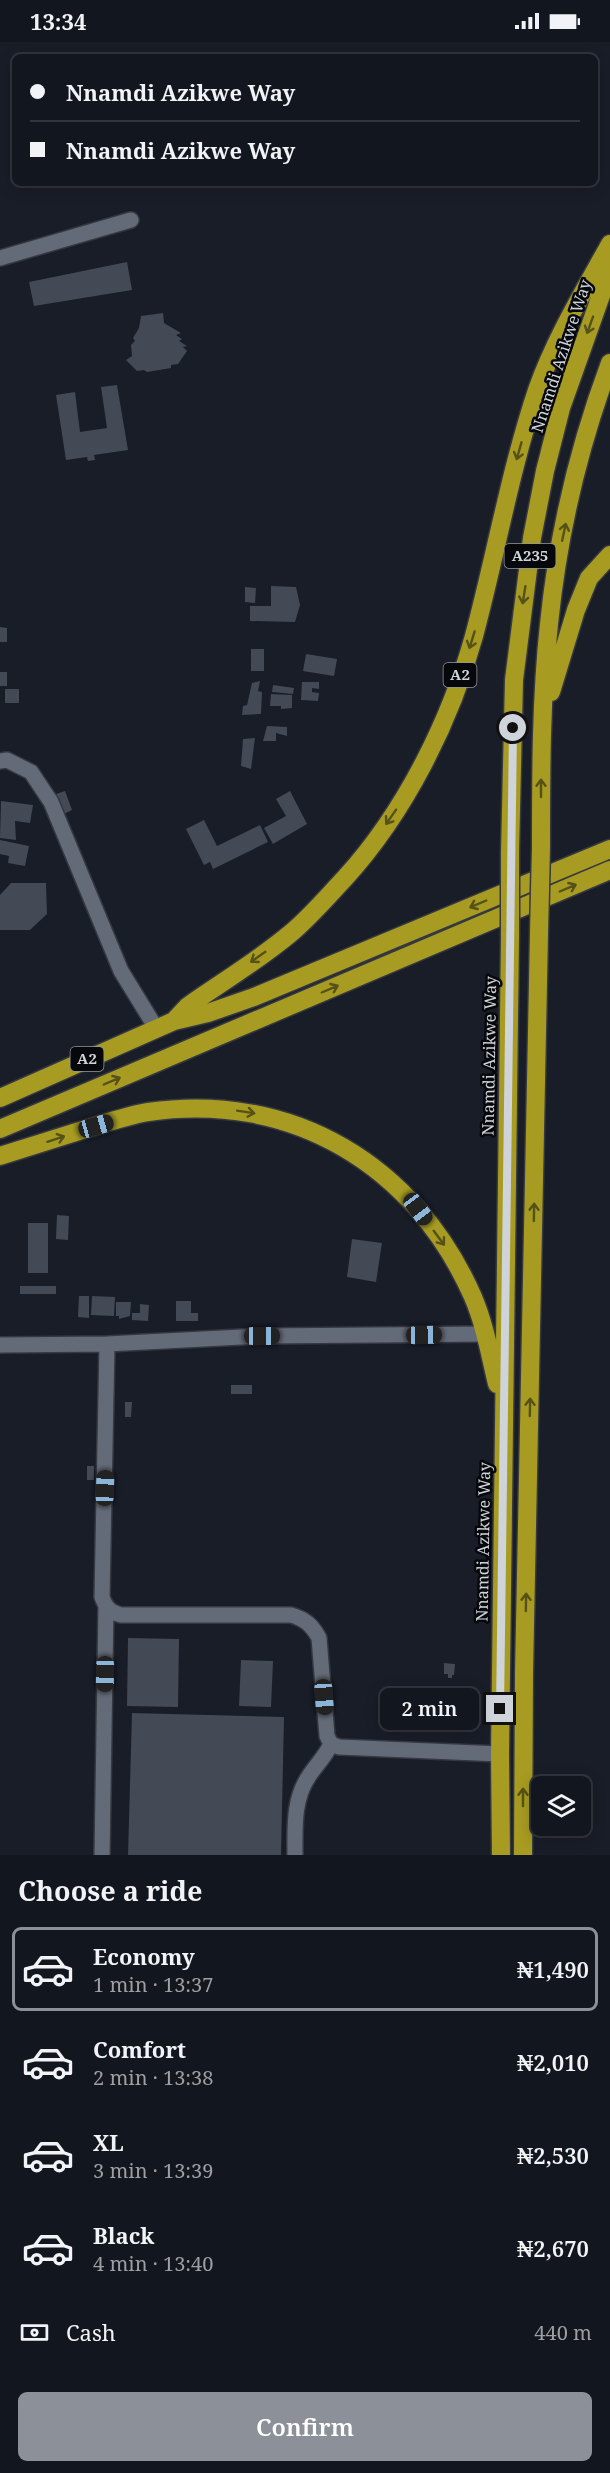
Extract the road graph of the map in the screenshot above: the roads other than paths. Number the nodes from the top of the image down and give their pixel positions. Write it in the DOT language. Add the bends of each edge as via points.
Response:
graph roads {
  1 [pos="131,220"];
  2 [pos="610,244"];
  3 [pos="0,258"];
  4 [pos="610,270"];
  5 [pos="610,363"];
  6 [pos="610,555"];
  7 [pos="541,741"];
  8 [pos="0,761"];
  9 [pos="610,849"];
  10 [pos="610,870"];
  11 [pos="174,1021"];
  12 [pos="156,1028"];
  13 [pos="0,1098"];
  14 [pos="0,1129"];
  15 [pos="0,1156"];
  16 [pos="486,1334"];
  17 [pos="107,1344"];
  18 [pos="0,1345"];
  19 [pos="504,1417"];
  20 [pos="106,1606"];
  21 [pos="331,1744"];
  22 [pos="500,1754"];
  23 [pos="102,1855"];
  24 [pos="295,1855"];
  25 [pos="501,1855"];
  26 [pos="523,1855"];
  1 -- 3 [label="lane"];
  2 -- 11 [label="highway, A2, one-way" via="538,387 473,637 451,703 424,763 393,814 346,877 292,933 188,1006"];
  4 -- 19 [label="highway, Nnamdi Azikwe Way / A235, one-way, bridge" via="561,408 545,471 532,538 514,680"];
  7 -- 5 [label="highway, A235, one-way" via="558,557 574,481"];
  6 -- 7 [label="highway" via="590,578 576,610"];
  26 -- 7 [label="highway, A235, one-way, bridge"];
  8 -- 12 [label="lane" via="7,760 31,772 51,802 121,971"];
  9 -- 11 [label="highway, one-way" via="254,997"];
  14 -- 10 [label="highway, A2, one-way"];
  11 -- 12 [label="highway, A2"];
  12 -- 13 [label="highway, A2"];
  15 -- 16 [label="highway, one-way" via="145,1112 211,1108 279,1118 364,1160 418,1209 457,1263"];
  16 -- 17 [label="lane" via="262,1336"];
  16 -- 19 [label="highway"];
  17 -- 18 [label="lane"];
  17 -- 20 [label="lane" via="102,1597"];
  19 -- 22 [label="highway, Nnamdi Azikwe Way / A235"];
  20 -- 21 [label="lane" via="121,1615 301,1618 319,1638 327,1736"];
  20 -- 23 [label="lane"];
  21 -- 22 [label="lane"];
  21 -- 24 [label="lane" via="308,1776 296,1805"];
  22 -- 25 [label="highway, Nnamdi Azikwe Way / A235"];
}
